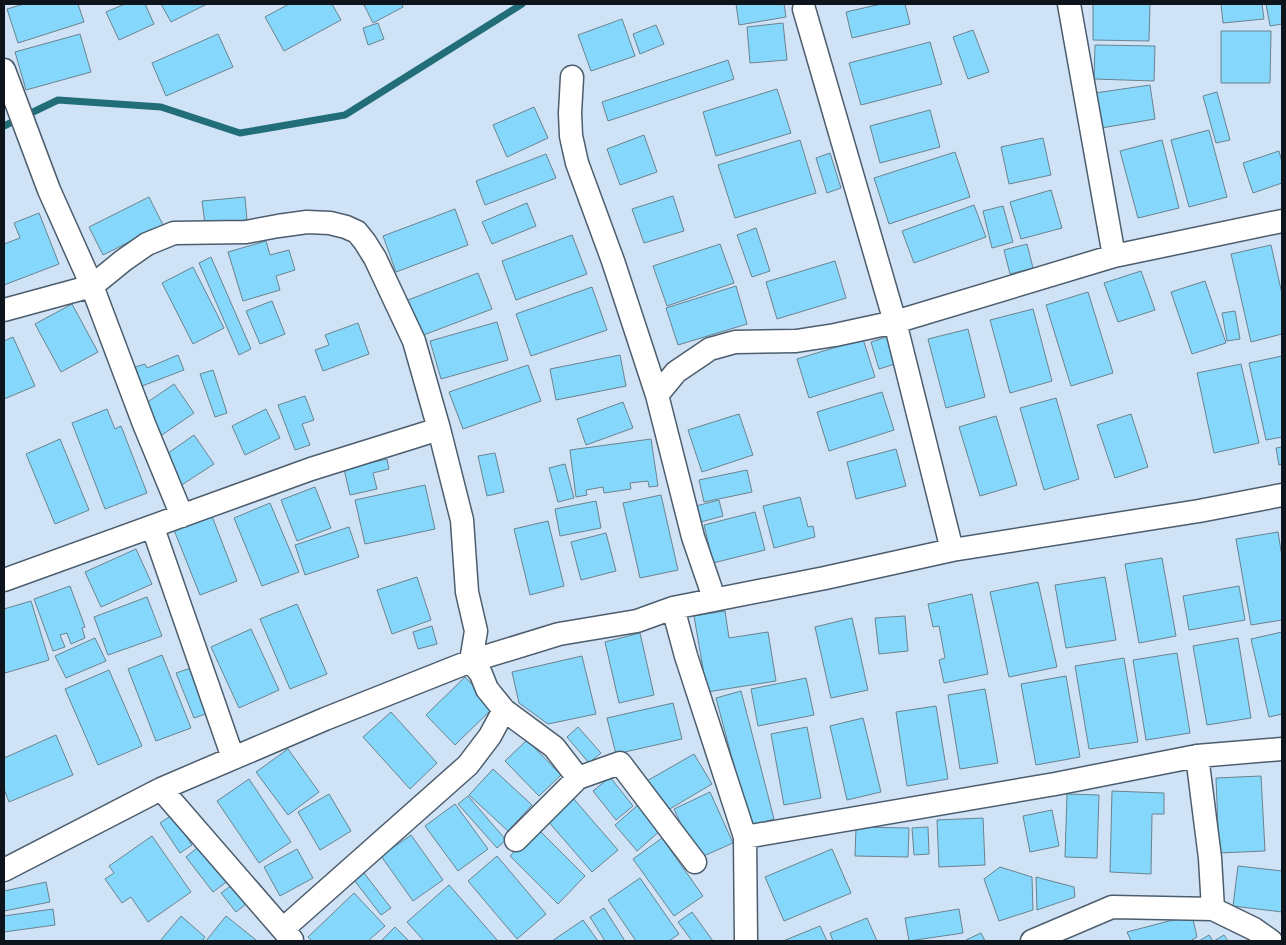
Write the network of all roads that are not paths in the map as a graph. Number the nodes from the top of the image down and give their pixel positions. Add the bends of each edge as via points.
1 (1069, 4) edge
2 (804, 9) dead end
3 (6, 73) edge
4 (572, 77) dead end
5 (1282, 221) edge
6 (1114, 256) junction
7 (92, 286) junction
8 (4, 310) edge
9 (895, 322) junction
10 (657, 395) junction
11 (439, 429) junction
12 (1282, 495) edge
13 (182, 516) junction
14 (153, 528) junction
15 (952, 550) junction
16 (4, 580) edge
17 (714, 598) junction
18 (673, 608) junction
19 (471, 661) junction
20 (504, 710) junction
21 (1282, 749) edge
22 (1197, 756) junction
23 (233, 758) junction
24 (578, 778) junction
25 (161, 789) junction
26 (745, 837) junction
27 (516, 840) dead end
28 (695, 862) dead end
29 (4, 870) edge
30 (1213, 909) junction
31 (288, 935) edge
32 (746, 941) edge
33 (1032, 941) edge
34 (1271, 941) edge

1 - 6 street
2 - 9 street
3 - 7 street via 49,190
4 - 10 street via 571,136 576,163
5 - 6 street
6 - 9 street
7 - 8 street
7 - 11 street via 147,244 174,233 246,232 307,222 330,222 346,227 357,232 365,242 402,315 414,342
7 - 13 street
9 - 10 street via 806,339 735,342 710,349 676,372
9 - 15 street
10 - 17 street via 694,537
11 - 13 street via 311,469
11 - 19 street via 462,520 467,592 476,631
12 - 15 street
13 - 14 street
14 - 16 street
14 - 23 street
15 - 17 street
17 - 18 street
18 - 19 street via 637,621 559,634
18 - 26 street
19 - 20 street
19 - 23 street
20 - 24 street via 554,747
20 - 31 street via 490,736 468,765
21 - 22 street
22 - 26 street via 1055,784
22 - 30 street
23 - 25 street
24 - 27 street
24 - 28 street via 620,763
25 - 29 street
25 - 31 street
26 - 32 street
30 - 33 street via 1112,907
30 - 34 street via 1254,928

